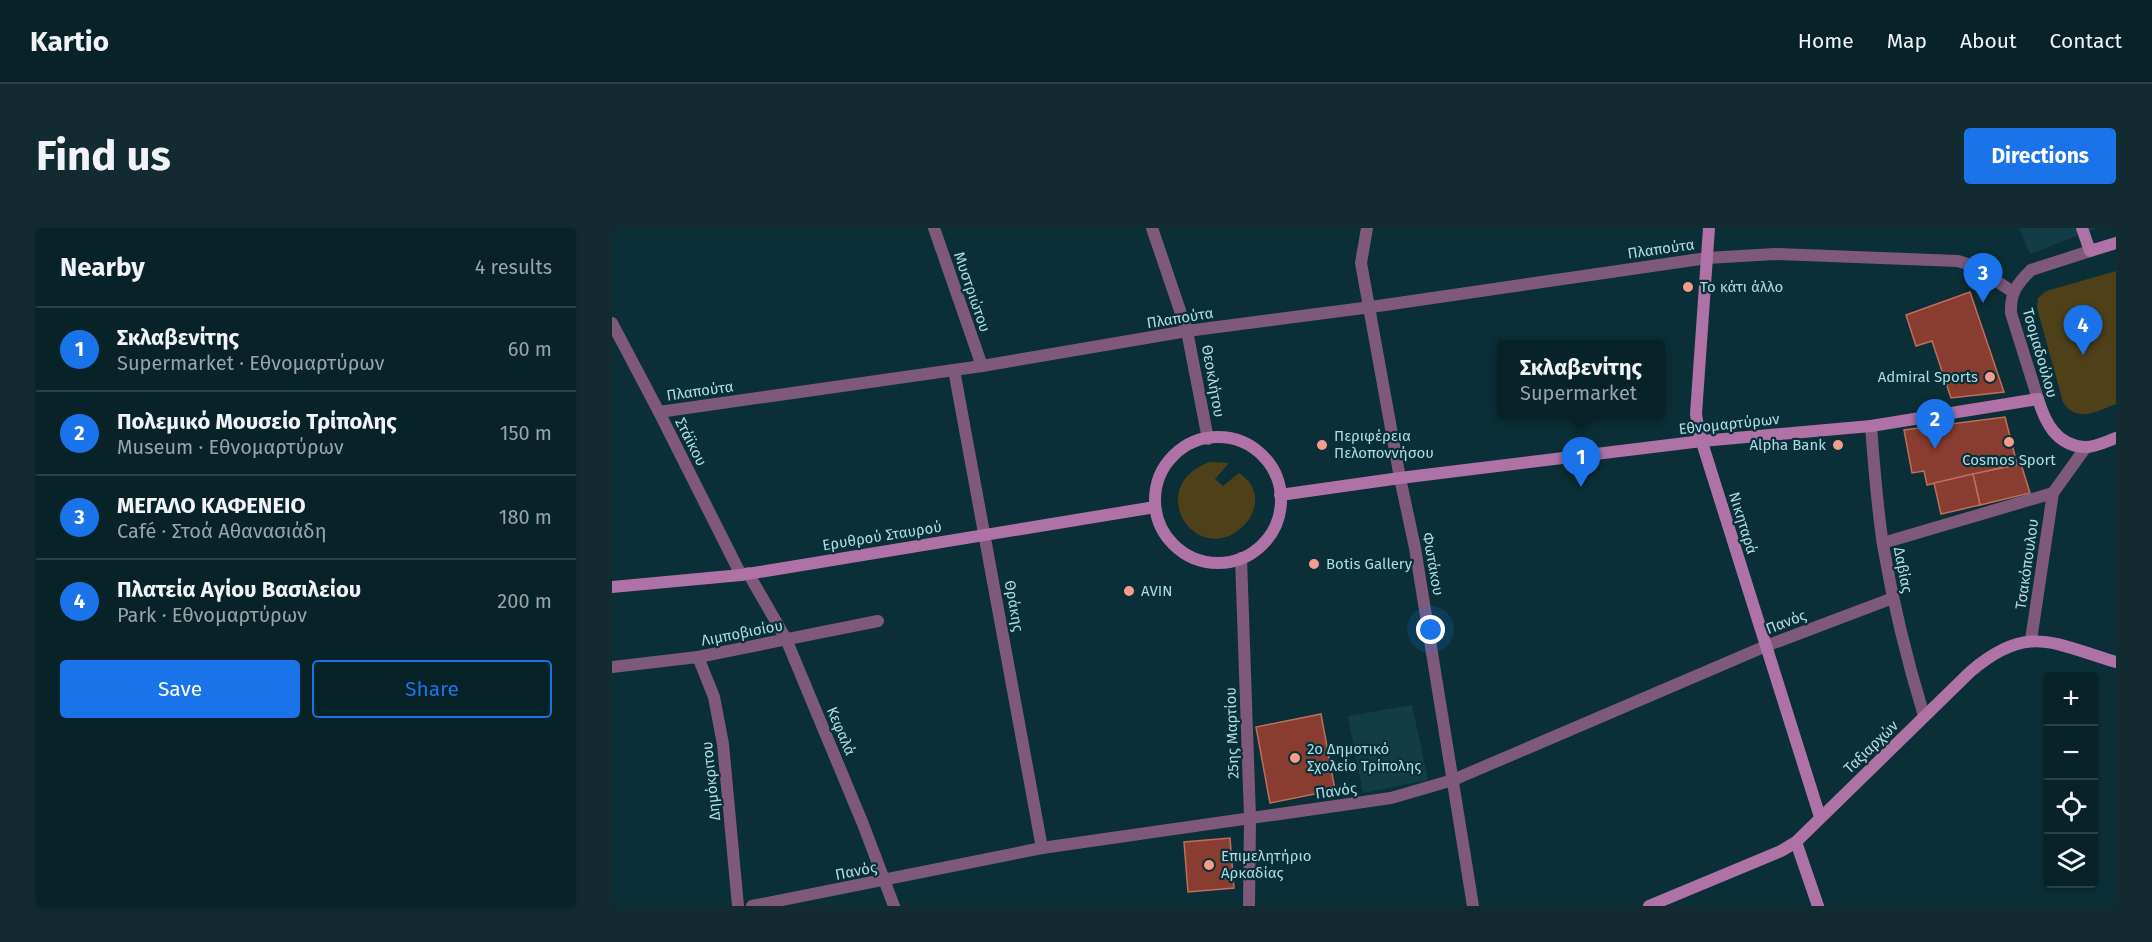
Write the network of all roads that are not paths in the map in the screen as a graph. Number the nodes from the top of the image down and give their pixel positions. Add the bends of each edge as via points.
1 (934, 228) edge
2 (1152, 228) edge
3 (1367, 228) edge
4 (1709, 228) edge
5 (2082, 228) edge
6 (2116, 243) edge
7 (2090, 251) junction
8 (1707, 258) junction
9 (2013, 291) junction
10 (1371, 307) junction
11 (612, 323) edge
12 (1187, 331) junction
13 (981, 366) junction
14 (954, 370) junction
15 (2038, 399) junction
16 (659, 412) junction
17 (1870, 426) junction
18 (2116, 438) edge
19 (1208, 439) junction
20 (1702, 441) junction
21 (2086, 447) junction
22 (1400, 478) junction
23 (2053, 493) junction
24 (1280, 495) junction
25 (1155, 507) junction
26 (986, 534) junction
27 (1883, 543) junction
28 (1241, 558) junction
29 (744, 574) junction
30 (612, 587) edge
31 (1893, 598) junction
32 (878, 621) dead end
33 (786, 639) junction
34 (2031, 640) junction
35 (1766, 646) junction
36 (698, 657) junction
37 (2116, 662) edge
38 (612, 667) edge
39 (1924, 716) junction
40 (1454, 780) junction
41 (1250, 817) junction
42 (1820, 817) junction
43 (1796, 842) junction
44 (1042, 848) junction
45 (885, 880) junction
46 (738, 906) edge
47 (752, 906) edge
48 (894, 906) edge
49 (1249, 906) edge
50 (1473, 906) edge
51 (1649, 906) edge
52 (1818, 906) edge

1 - 13 street, Μυστριώτου
2 - 12 street, Θεοκλήτου
3 - 10 street, Φωτάκου via 1361,262
4 - 8 main road, Νικηταρά
5 - 7 main road
6 - 7 main road, Τσομαδούλου
7 - 9 street, Τσομαδούλου via 2031,270
8 - 9 street, Πλαπούτα via 1775,254 1958,261 1974,266
8 - 10 street, Πλαπούτα
8 - 20 main road, Νικηταρά via 1696,414
9 - 15 street, Τσομαδούλου via 2010,313
10 - 12 street, Πλαπούτα
10 - 22 street, Φωτάκου
11 - 16 street, Στάϊκου
12 - 13 street, Πλαπούτα
12 - 19 street, Θεοκλήτου
13 - 14 street, Πλαπούτα
14 - 16 street, Πλαπούτα
14 - 26 street, Θράκης
15 - 17 main road, Εθνομαρτύρων
15 - 21 main road, Τσομαδούλου via 2044,419 2060,439
16 - 29 street, Στάϊκου
17 - 20 main road, Εθνομαρτύρων
17 - 27 street, Δαβίας
18 - 21 main road
19 - 24 main road via 1238,441 1260,454 1275,476
19 - 25 main road via 1188,445 1169,460 1158,483
20 - 22 main road, Εθνομαρτύρων
20 - 35 main road, Νικηταρά
21 - 23 street
22 - 24 main road, Εθνομαρτύρων
22 - 40 street, Φωτάκου
23 - 27 street
23 - 34 street, Τσακόπουλου
24 - 28 main road via 1278,515 1268,537
25 - 26 main road, Ερυθρού Σταυρού
25 - 28 main road via 1163,531 1187,555 1211,562
26 - 29 main road, Ερυθρού Σταυρού
26 - 44 street, Θράκης
27 - 31 street, Δαβίας
28 - 41 street, 25ης Μαρτίου
29 - 30 main road, Ερυθρού Σταυρού
29 - 33 street, Κεφαλά
31 - 35 street, Πανός
31 - 39 street, Δαβίας
32 - 33 street, Λιμποβισίου
33 - 36 street, Λιμποβισίου
33 - 45 street, Κεφαλά
34 - 37 main road, Ταξιαρχών via 2055,643
34 - 39 main road, Ταξιαρχών via 2004,648 1986,659
35 - 40 street, Πανός
35 - 42 main road, Νικηταρά
36 - 38 street, Λιμποβισίου
36 - 46 street, Δημόκριτου via 714,697 723,744
39 - 42 main road, Ταξιαρχών
40 - 41 street, Πανός via 1391,798
40 - 50 street, Φωτάκου
41 - 44 street, Πανός
41 - 49 street, 25ης Μαρτίου
42 - 43 main road, Ταξιαρχών
43 - 51 main road, Ταξιαρχών
43 - 52 main road
44 - 45 street, Πανός
45 - 47 street, Πανός
45 - 48 street, Κεφαλά

